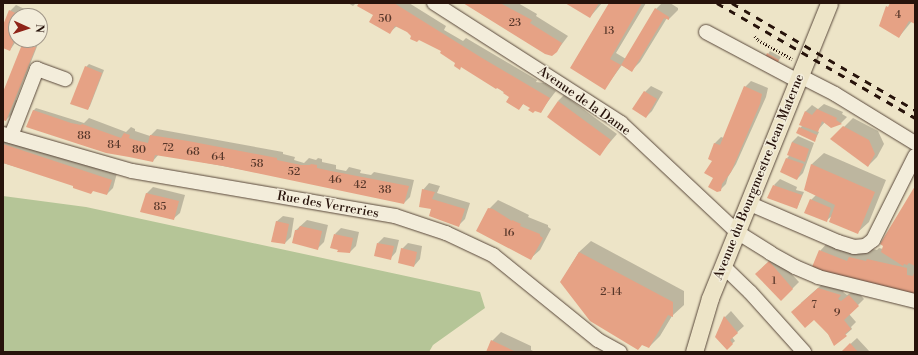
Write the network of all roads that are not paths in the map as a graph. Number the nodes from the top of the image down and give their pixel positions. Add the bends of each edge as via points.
1 (434, 3) edge
2 (829, 3) edge
3 (706, 32) dead end
4 (801, 75) junction
5 (65, 79) dead end
6 (7, 135) edge
7 (915, 143) edge
8 (915, 156) edge
9 (748, 203) junction
10 (737, 232) junction
11 (723, 266) junction
12 (915, 301) edge
13 (620, 352) edge
14 (694, 352) edge
15 (804, 352) edge

1 - 10 street, Avenue de la Dame via 621,123
2 - 4 main road, Avenue du Bourgmestre Jean Materne
3 - 4 street
4 - 7 street
4 - 9 main road, Avenue du Bourgmestre Jean Materne
5 - 6 street via 37,69
6 - 13 street, Rue des Verreries via 132,172 395,216 446,233 492,255 598,340
8 - 9 street via 873,240 865,246 854,247 838,242
9 - 10 main road, Avenue du Bourgmestre Jean Materne
10 - 11 main road, Avenue du Bourgmestre Jean Materne
10 - 12 street, Avenue de la Dame via 795,267 818,277
11 - 14 main road, Avenue du Bourgmestre Jean Materne via 710,298
11 - 15 street

